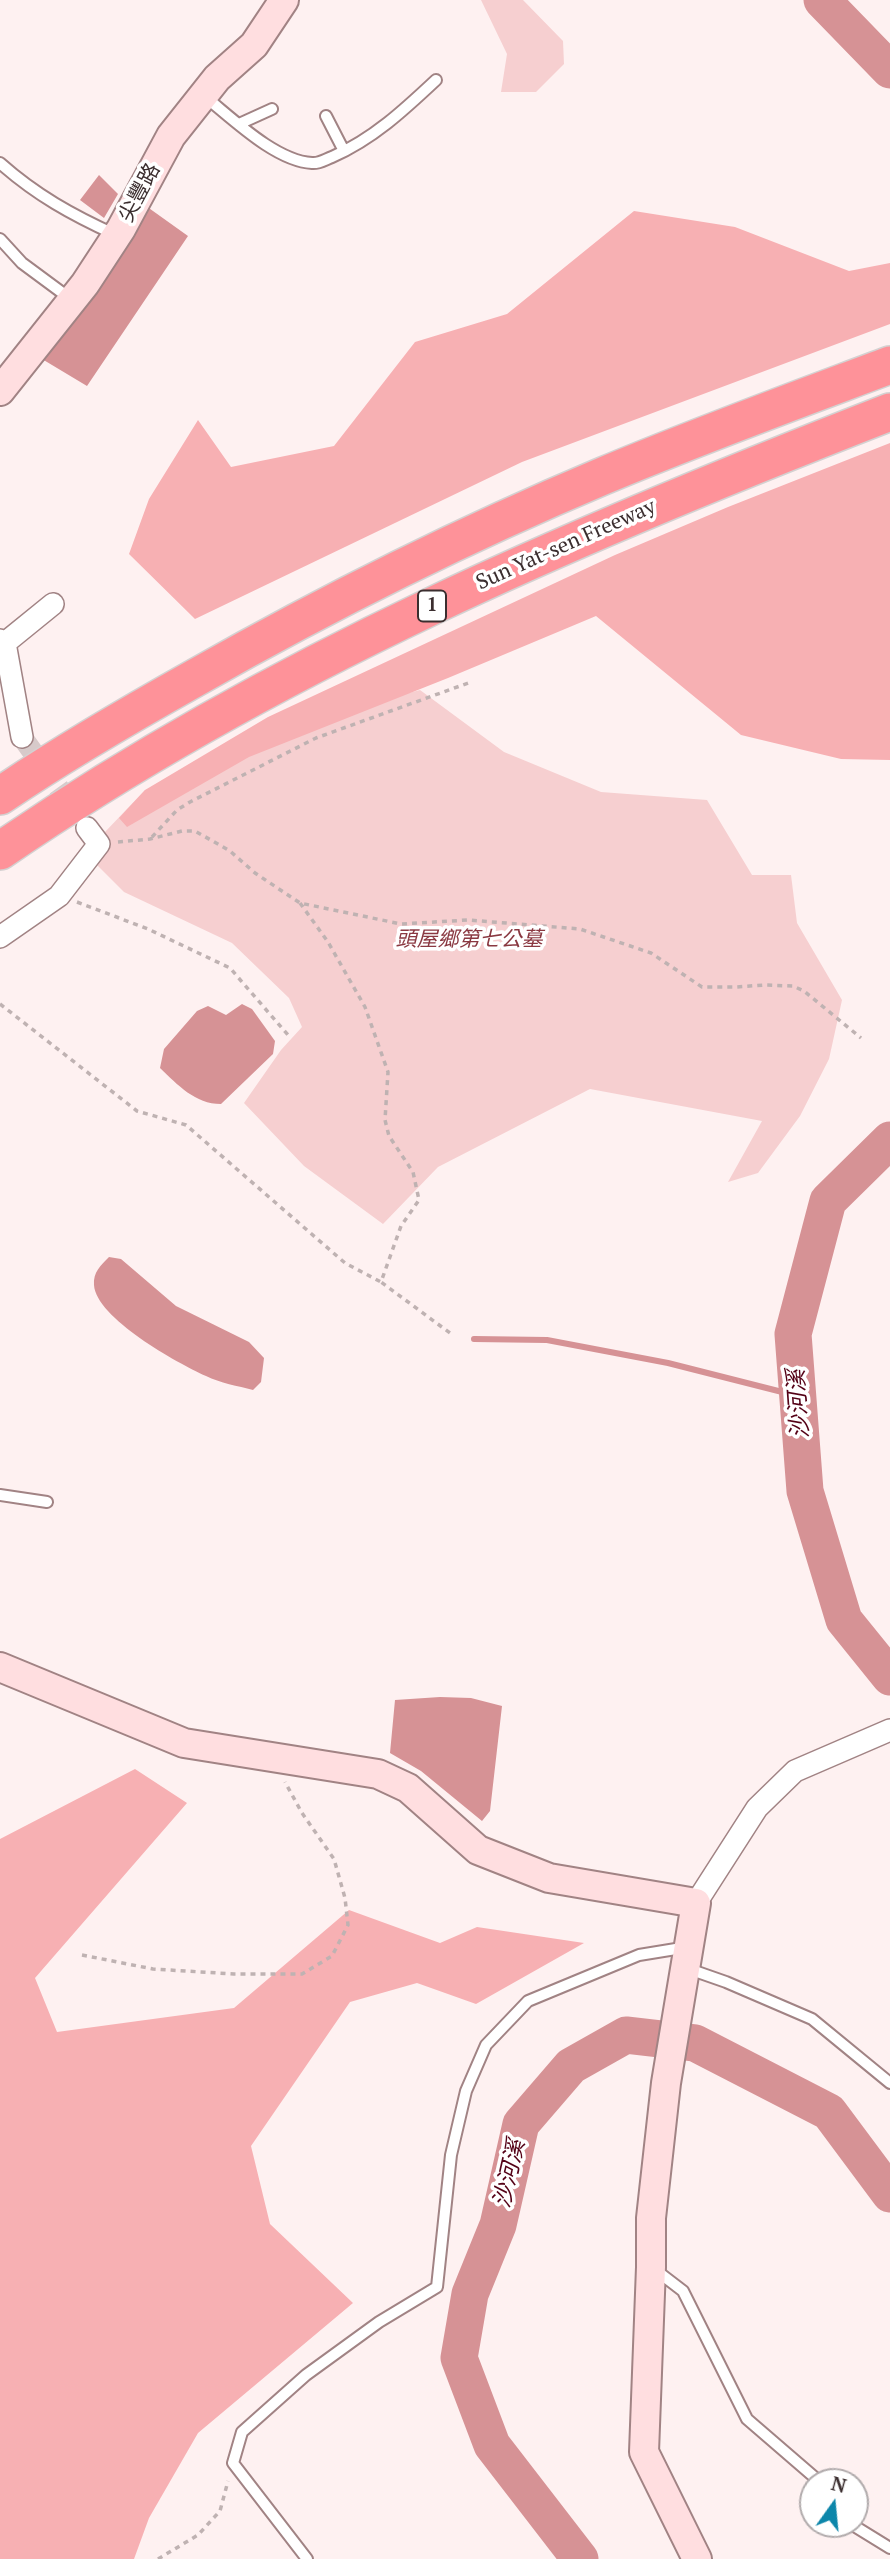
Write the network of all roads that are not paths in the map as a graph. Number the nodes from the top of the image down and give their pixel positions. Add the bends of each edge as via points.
1 (284, 0) edge
2 (436, 79) dead end
3 (203, 96) junction
4 (272, 109) dead end
5 (326, 116) dead end
6 (239, 124) junction
7 (344, 151) junction
8 (0, 163) edge
9 (117, 235) junction
10 (0, 239) edge
11 (72, 300) junction
12 (890, 365) edge
13 (0, 391) edge
14 (890, 412) edge
15 (53, 604) dead end
16 (2, 642) edge
17 (22, 737) tunnel mouth
18 (0, 796) edge
19 (93, 836) road end
20 (0, 851) edge
21 (0, 937) edge
22 (0, 1495) edge
23 (47, 1503) dead end
24 (0, 1667) edge
25 (890, 1730) edge
26 (696, 1903) junction
27 (686, 1965) junction
28 (890, 2083) edge
29 (651, 2267) junction
30 (804, 2468) edge
31 (869, 2535) edge
32 (890, 2548) edge
33 (307, 2559) edge
34 (697, 2559) edge

1 - 3 street, 尖豐路 via 254,45 216,78
2 - 7 lane via 398,115
3 - 6 lane
3 - 9 street, 尖豐路 via 171,136
4 - 6 lane
5 - 7 lane
6 - 7 lane via 290,158 315,164
8 - 9 lane via 67,213
9 - 11 street, 尖豐路
10 - 11 lane via 22,263
11 - 13 street, 尖豐路
12 - 18 highway, 1 via 602,477 437,551 244,650
14 - 20 highway, Sun Yat-sen Freeway / 1 via 625,518 446,599 145,757
15 - 16 street
16 - 17 street
19 - 21 street via 59,896
22 - 23 lane
24 - 26 street via 184,1743 378,1774 408,1788 478,1850 549,1878
25 - 26 street via 795,1771 757,1808
26 - 27 street
27 - 28 lane via 812,2019
27 - 29 street via 666,2084 651,2218
27 - 33 lane via 639,1955 528,2001 486,2045 466,2091 451,2155 437,2287 306,2375 242,2432 233,2463
29 - 30 lane via 683,2291 747,2419
29 - 34 street via 643,2452
31 - 32 lane

